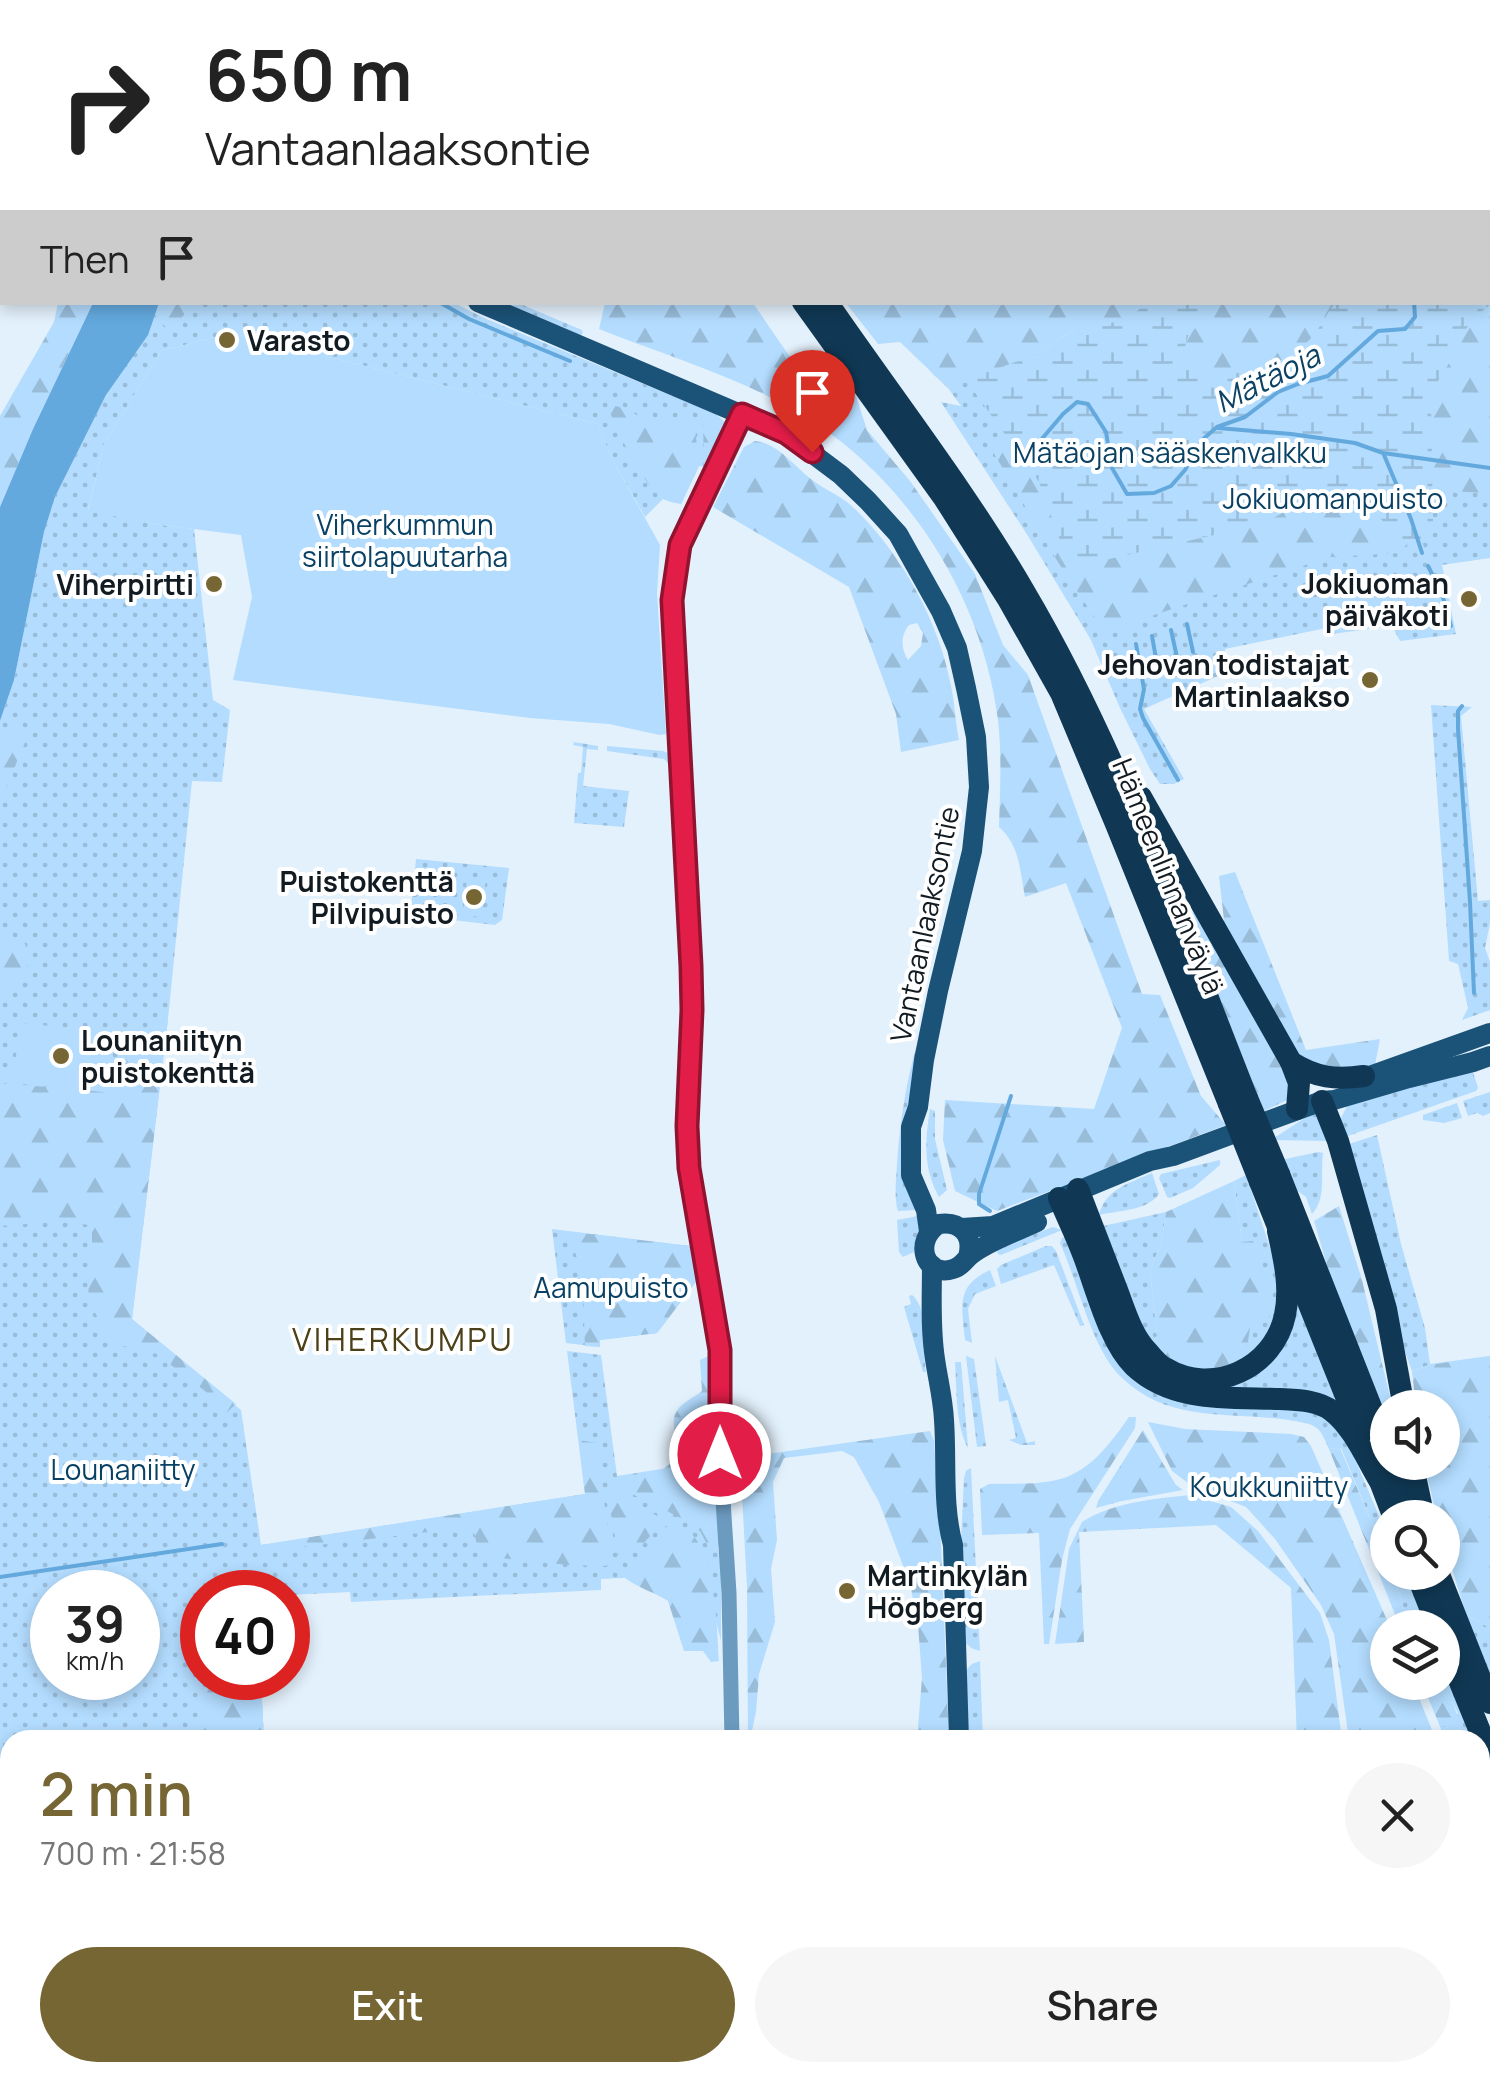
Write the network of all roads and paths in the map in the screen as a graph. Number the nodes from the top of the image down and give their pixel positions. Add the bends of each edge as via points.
1 (485, 305) edge
2 (805, 305) edge
3 (829, 305) edge
4 (742, 414) junction
5 (1074, 682) junction
6 (1490, 1033) edge
7 (1490, 1056) edge
8 (1292, 1062) junction
9 (1364, 1076) junction
10 (1238, 1101) junction
11 (1322, 1101) junction
12 (918, 1106) junction
13 (1298, 1109) junction
14 (1269, 1178) junction
15 (1071, 1200) junction
16 (957, 1226) junction
17 (1278, 1230) junction
18 (929, 1231) junction
19 (951, 1264) junction
20 (1401, 1390) edge
21 (1370, 1409) edge
22 (1370, 1435) edge
23 (1370, 1454) edge
24 (1445, 1590) edge
25 (1460, 1682) edge
26 (1490, 1703) edge
27 (732, 1730) edge
28 (959, 1730) edge
29 (1479, 1730) edge

1 - 4 main road, Vantaanlaaksontie
2 - 10 highway, Hämeenlinnanväylä via 944,498 1061,693
3 - 5 highway, Hämeenlinnanväylä via 960,489
4 - 12 main road, Vantaanlaaksontie via 786,433 868,501 898,534 957,648 976,738 978,787 972,851
4 - 27 street via 680,545 672,600 692,1010 688,1154 720,1350
5 - 8 highway
5 - 10 highway, Hämeenlinnanväylä via 1135,815
6 - 9 main road
7 - 11 main road
8 - 9 highway via 1324,1078
8 - 13 highway
9 - 11 main road
10 - 14 highway, Hämeenlinnanväylä, bridge
11 - 13 main road
11 - 20 highway via 1386,1310
12 - 16 main road, Vantaanlaaksontie via 923,1172
12 - 18 main road, Vantaanlaaksontie via 910,1127 911,1175
13 - 15 main road
14 - 17 highway, Hämeenlinnanväylä
14 - 21 highway, Hämeenlinnanväylä
15 - 16 main road via 992,1226
15 - 17 highway via 1143,1348 1186,1377 1230,1376 1265,1356 1278,1339 1288,1295
15 - 19 main road
15 - 23 highway via 1110,1324 1131,1363 1177,1391 1328,1408
16 - 18 main road via 939,1224
16 - 19 main road via 970,1242
17 - 22 highway, Hämeenlinnanväylä
18 - 19 main road via 923,1249
19 - 28 main road via 930,1310 943,1396
24 - 26 highway
25 - 29 highway

